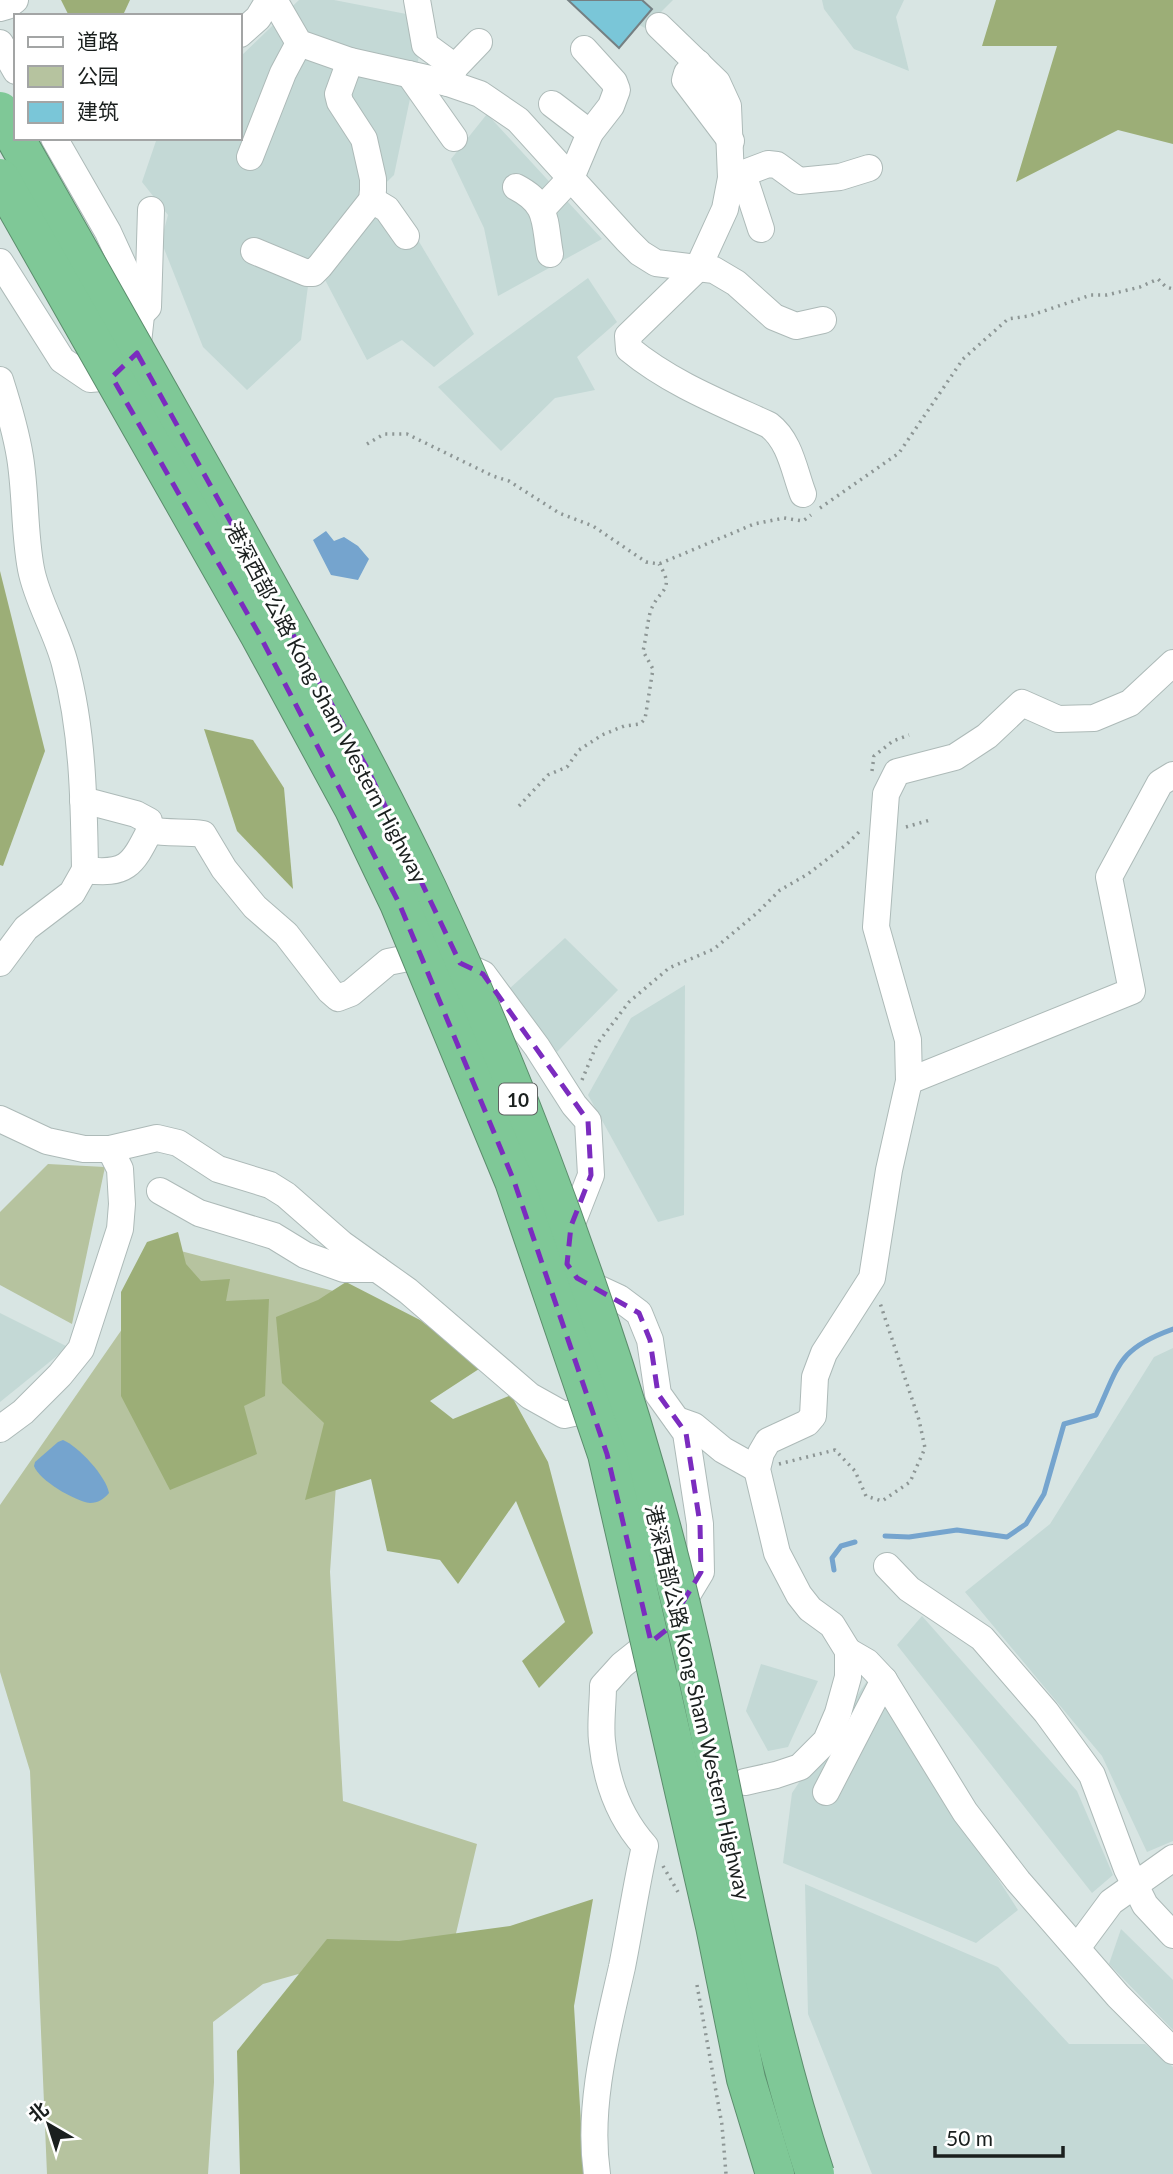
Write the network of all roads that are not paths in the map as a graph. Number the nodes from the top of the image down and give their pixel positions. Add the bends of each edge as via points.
1 (15, 0) edge
2 (271, 0) edge
3 (417, 0) edge
4 (0, 8) edge
5 (660, 26) dead end
6 (242, 32) edge
7 (479, 42) dead end
8 (0, 43) edge
9 (299, 43) junction
10 (584, 49) dead end
11 (350, 61) junction
12 (14, 68) edge
13 (409, 74) junction
14 (451, 75) junction
15 (552, 104) dead end
16 (0, 111) edge
17 (590, 133) junction
18 (14, 136) edge
19 (454, 138) dead end
20 (16, 140) edge
21 (55, 140) edge
22 (250, 157) dead end
23 (869, 168) dead end
24 (737, 176) junction
25 (0, 178) edge
26 (570, 178) junction
27 (516, 187) dead end
28 (372, 200) junction
29 (542, 209) junction
30 (152, 210) dead end
31 (761, 229) dead end
32 (406, 236) dead end
33 (254, 251) dead end
34 (550, 254) dead end
35 (0, 262) edge
36 (698, 268) junction
37 (141, 313) junction
38 (823, 320) dead end
39 (0, 380) edge
40 (803, 494) dead end
41 (1173, 663) edge
42 (1173, 775) edge
43 (83, 800) junction
44 (150, 830) junction
45 (85, 870) junction
46 (0, 963) edge
47 (909, 1082) junction
48 (0, 1119) edge
49 (110, 1149) junction
50 (160, 1191) dead end
51 (377, 1269) junction
52 (658, 1394) junction
53 (677, 1420) junction
54 (0, 1429) edge
55 (757, 1469) junction
56 (887, 1566) dead end
57 (848, 1651) junction
58 (884, 1680) junction
59 (745, 1782) dead end
60 (826, 1792) dead end
61 (1173, 1858) edge
62 (1136, 1886) junction
63 (1173, 1935) edge
64 (1077, 1948) junction
65 (1173, 2051) edge
66 (803, 2138) junction
67 (773, 2171) edge
68 (597, 2174) edge
69 (815, 2174) edge
70 (824, 2174) edge

1 - 4 street
2 - 6 street
2 - 9 street
3 - 14 street via 425,45
5 - 24 street via 698,63 685,80 731,141
7 - 14 street
8 - 12 street
9 - 11 street
9 - 22 street
10 - 17 street via 617,90
11 - 13 street
11 - 28 street via 338,94 364,139 373,179
13 - 14 street
13 - 19 street
14 - 26 street via 518,120
15 - 17 street
16 - 18 highway, 港深西部公路 Kong Sham Western Highway / 10, bridge
17 - 26 street
20 - 66 highway, 港深西部公路 Kong Sham Western Highway / 10, bridge via 367,768 427,888 547,1174 599,1321 670,1561 765,1997
21 - 37 street via 124,262
23 - 24 street via 841,177 799,181 768,163
24 - 31 street
24 - 36 street
25 - 67 highway, 港深西部公路 Kong Sham Western Highway / 10, bridge via 354,809 399,903 514,1181 607,1454 746,2079
26 - 29 street
26 - 36 street via 640,253 656,263
27 - 29 street via 533,196
28 - 32 street via 383,205
28 - 33 street via 313,273
29 - 34 street
30 - 37 street via 148,307
35 - 37 street via 62,360 90,379 113,376 137,352
36 - 38 street via 714,270 736,283 774,317 796,326
36 - 40 street via 628,336 629,349 690,388 778,432
39 - 43 street via 20,456 32,573 65,662 77,716
41 - 47 street via 1130,703 1094,718 1058,719 1022,703 987,736 955,757 897,772 886,794 876,927 908,1040
42 - 47 street via 1160,783 1109,877 1132,991
43 - 44 street via 136,814 149,821
43 - 45 street
44 - 45 street via 125,867 110,873
44 - 52 street via 203,834 255,907 286,934 338,998 351,993 388,962 413,957 448,958 484,974 587,1121 591,1175 571,1226 568,1264 577,1278 639,1313 650,1340
45 - 46 street via 72,893 26,928
47 - 55 street via 872,1278 824,1353 815,1377 813,1416 768,1441
48 - 49 street via 47,1141
49 - 51 street via 158,1138 178,1143 218,1169 270,1185 286,1195
49 - 54 street via 120,1169 120,1229 81,1349 23,1412
50 - 51 street via 199,1213 274,1236 305,1255 344,1269
51 - 52 street via 530,1396 564,1415
52 - 53 street
53 - 55 street via 694,1426
53 - 68 street via 686,1433 700,1524 701,1572 666,1630 603,1686 602,1741 616,1802 645,1846 608,2024 596,2125
55 - 57 street via 777,1553 799,1595 832,1625
56 - 62 street via 909,1588 982,1638 1046,1713 1092,1775
57 - 58 street
57 - 59 street via 848,1677 826,1741 800,1767
58 - 60 street
58 - 64 street via 965,1812
61 - 62 street
62 - 63 street via 1145,1905
62 - 64 street via 1111,1902
64 - 65 street
66 - 69 highway, 港深西部公路 Kong Sham Western Highway / 10, bridge
66 - 70 street, bridge

